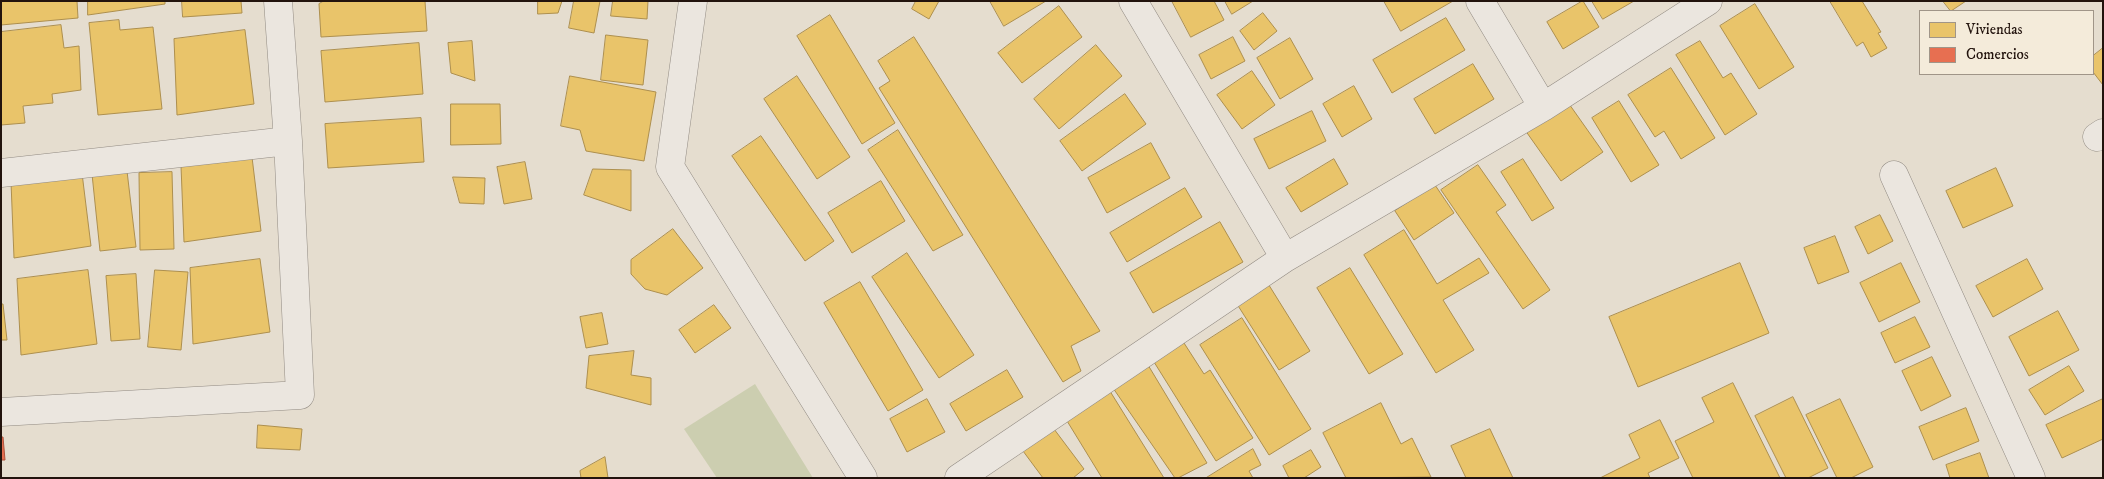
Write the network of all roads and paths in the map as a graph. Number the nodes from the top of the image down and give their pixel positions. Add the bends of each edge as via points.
1 (278, 1) edge
2 (693, 1) edge
3 (1133, 1) edge
4 (1480, 1) edge
5 (1708, 1) edge
6 (1544, 108) junction
7 (288, 141) junction
8 (1, 173) edge
9 (1894, 175) dead end
10 (1285, 258) junction
11 (1, 412) edge
12 (863, 478) edge
13 (959, 478) edge
14 (2031, 478) edge

1 - 7 street
2 - 12 street via 670,167
3 - 10 street
4 - 6 street
5 - 6 street
6 - 10 street
7 - 8 street
7 - 11 street via 300,395
9 - 14 street
10 - 13 street

